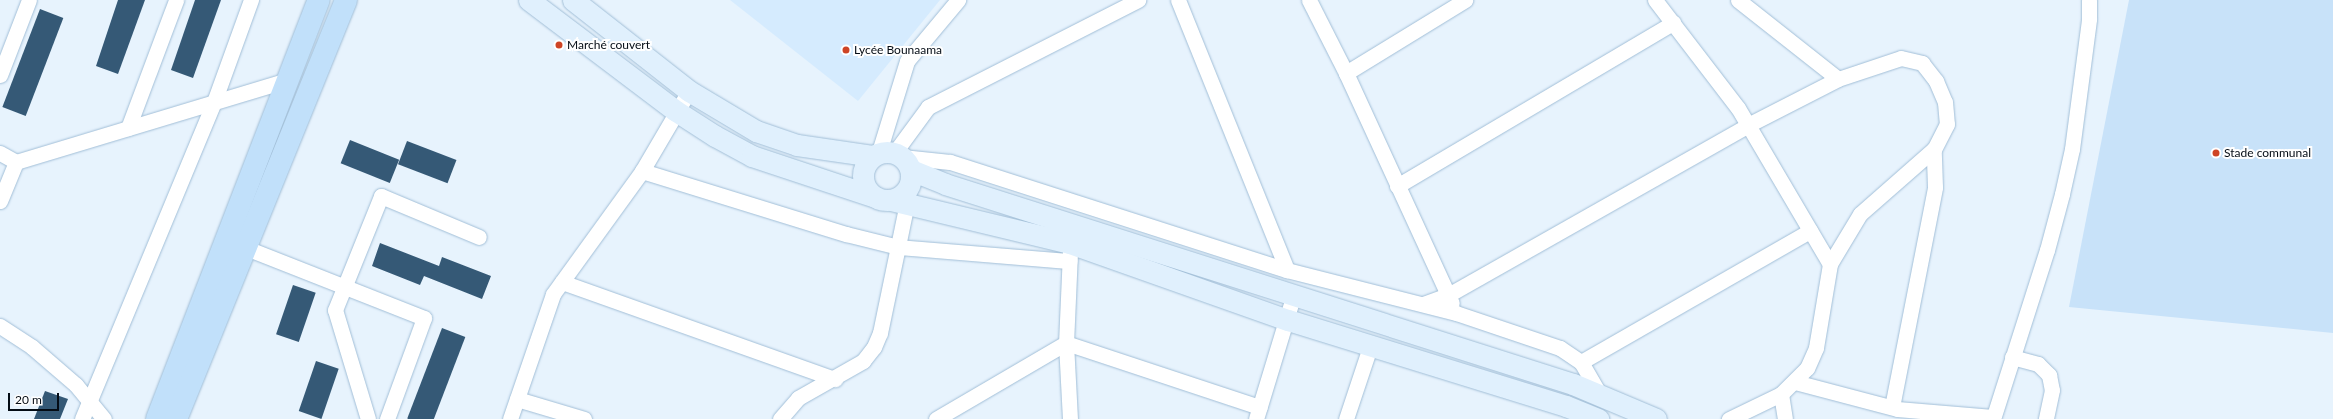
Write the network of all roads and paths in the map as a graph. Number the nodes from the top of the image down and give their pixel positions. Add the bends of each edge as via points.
1 (29, 0) edge
2 (176, 0) edge
3 (251, 0) edge
4 (319, 0) edge
5 (346, 0) edge
6 (530, 0) edge
7 (573, 0) edge
8 (958, 0) edge
9 (1138, 0) edge
10 (1178, 0) edge
11 (1309, 0) edge
12 (1465, 0) edge
13 (1655, 0) edge
14 (1738, 0) edge
15 (2089, 0) edge
16 (1673, 24) junction
17 (1346, 73) junction
18 (0, 75) edge
19 (1838, 79) junction
20 (288, 80) junction
21 (689, 91) junction
22 (214, 102) junction
23 (676, 111) junction
24 (1748, 125) junction
25 (128, 128) junction
26 (1934, 149) junction
27 (0, 154) edge
28 (892, 157) junction
29 (16, 162) junction
30 (642, 171) junction
31 (1397, 186) junction
32 (0, 200) edge
33 (891, 200) junction
34 (1810, 231) junction
35 (479, 237) dead end
36 (1073, 243) junction
37 (236, 244) junction
38 (898, 247) junction
39 (1830, 264) junction
40 (1287, 270) junction
41 (562, 282) junction
42 (344, 286) junction
43 (1294, 294) junction
44 (1448, 295) junction
45 (1423, 304) junction
46 (1456, 313) junction
47 (1288, 320) junction
48 (0, 326) edge
49 (1066, 343) junction
50 (1370, 347) junction
51 (2012, 357) junction
52 (1581, 362) junction
53 (835, 379) junction
54 (1796, 382) junction
55 (1781, 394) junction
56 (1601, 396) junction
57 (517, 398) junction
58 (89, 401) junction
59 (1892, 408) junction
60 (1258, 413) edge
61 (1993, 418) edge
62 (82, 419) edge
63 (104, 419) edge
64 (157, 419) edge
65 (176, 419) edge
66 (368, 419) edge
67 (388, 419) edge
68 (510, 419) edge
69 (584, 419) edge
70 (780, 419) edge
71 (936, 419) edge
72 (1070, 419) edge
73 (1346, 419) edge
74 (1599, 419) edge
75 (1656, 419) edge
76 (1729, 419) edge
77 (1786, 419) edge
78 (2046, 419) edge

1 - 18 street
2 - 25 street
3 - 22 street
4 - 20 main road
5 - 37 main road
6 - 23 street
7 - 21 street
8 - 28 street via 907,61
9 - 28 street via 928,107
10 - 40 street
11 - 17 street
12 - 17 street
13 - 16 street
14 - 19 street
15 - 51 street via 2089,19 2072,149 2047,250
16 - 24 street via 1738,108
16 - 31 street
17 - 31 street
19 - 24 street
19 - 26 street via 1901,58 1922,63 1936,81 1945,102 1947,124
20 - 22 street
20 - 37 main road
21 - 23 street
21 - 28 street via 756,131 797,145
22 - 25 street
22 - 58 street
23 - 30 street
23 - 33 street via 752,156
24 - 34 street
24 - 44 street
25 - 29 street
26 - 39 street via 1860,214
26 - 59 street via 1935,187
27 - 29 street
28 - 33 street via 912,178 905,193
28 - 33 street via 866,162 862,177 864,185
28 - 36 street
28 - 40 street via 950,162
29 - 32 street
30 - 38 street via 846,234
30 - 41 street
31 - 44 street
33 - 36 street
33 - 38 street
34 - 39 street
34 - 52 street
35 - 42 street via 381,196
36 - 38 street
36 - 43 street
36 - 47 street
36 - 49 street
37 - 42 street
37 - 64 main road
37 - 65 main road
38 - 53 street via 880,333 863,361
39 - 54 street via 1816,348 1807,368
40 - 45 street
41 - 53 street
41 - 57 street via 553,294
42 - 66 street via 335,310
42 - 67 street via 424,318
43 - 47 street
43 - 56 street
44 - 45 street
44 - 46 street
45 - 46 street
46 - 52 street via 1560,348
47 - 50 street
47 - 60 street
48 - 58 street via 32,347 76,385
49 - 60 street
49 - 71 street
49 - 72 street
50 - 73 street
50 - 74 street via 1566,406
51 - 61 street
51 - 78 street via 2038,364 2049,375 2052,390
52 - 56 street
53 - 70 street via 798,398
54 - 55 street
54 - 59 street
55 - 76 street
55 - 77 street
56 - 75 street
57 - 68 street
57 - 69 street
58 - 62 street
58 - 63 street
59 - 61 street

